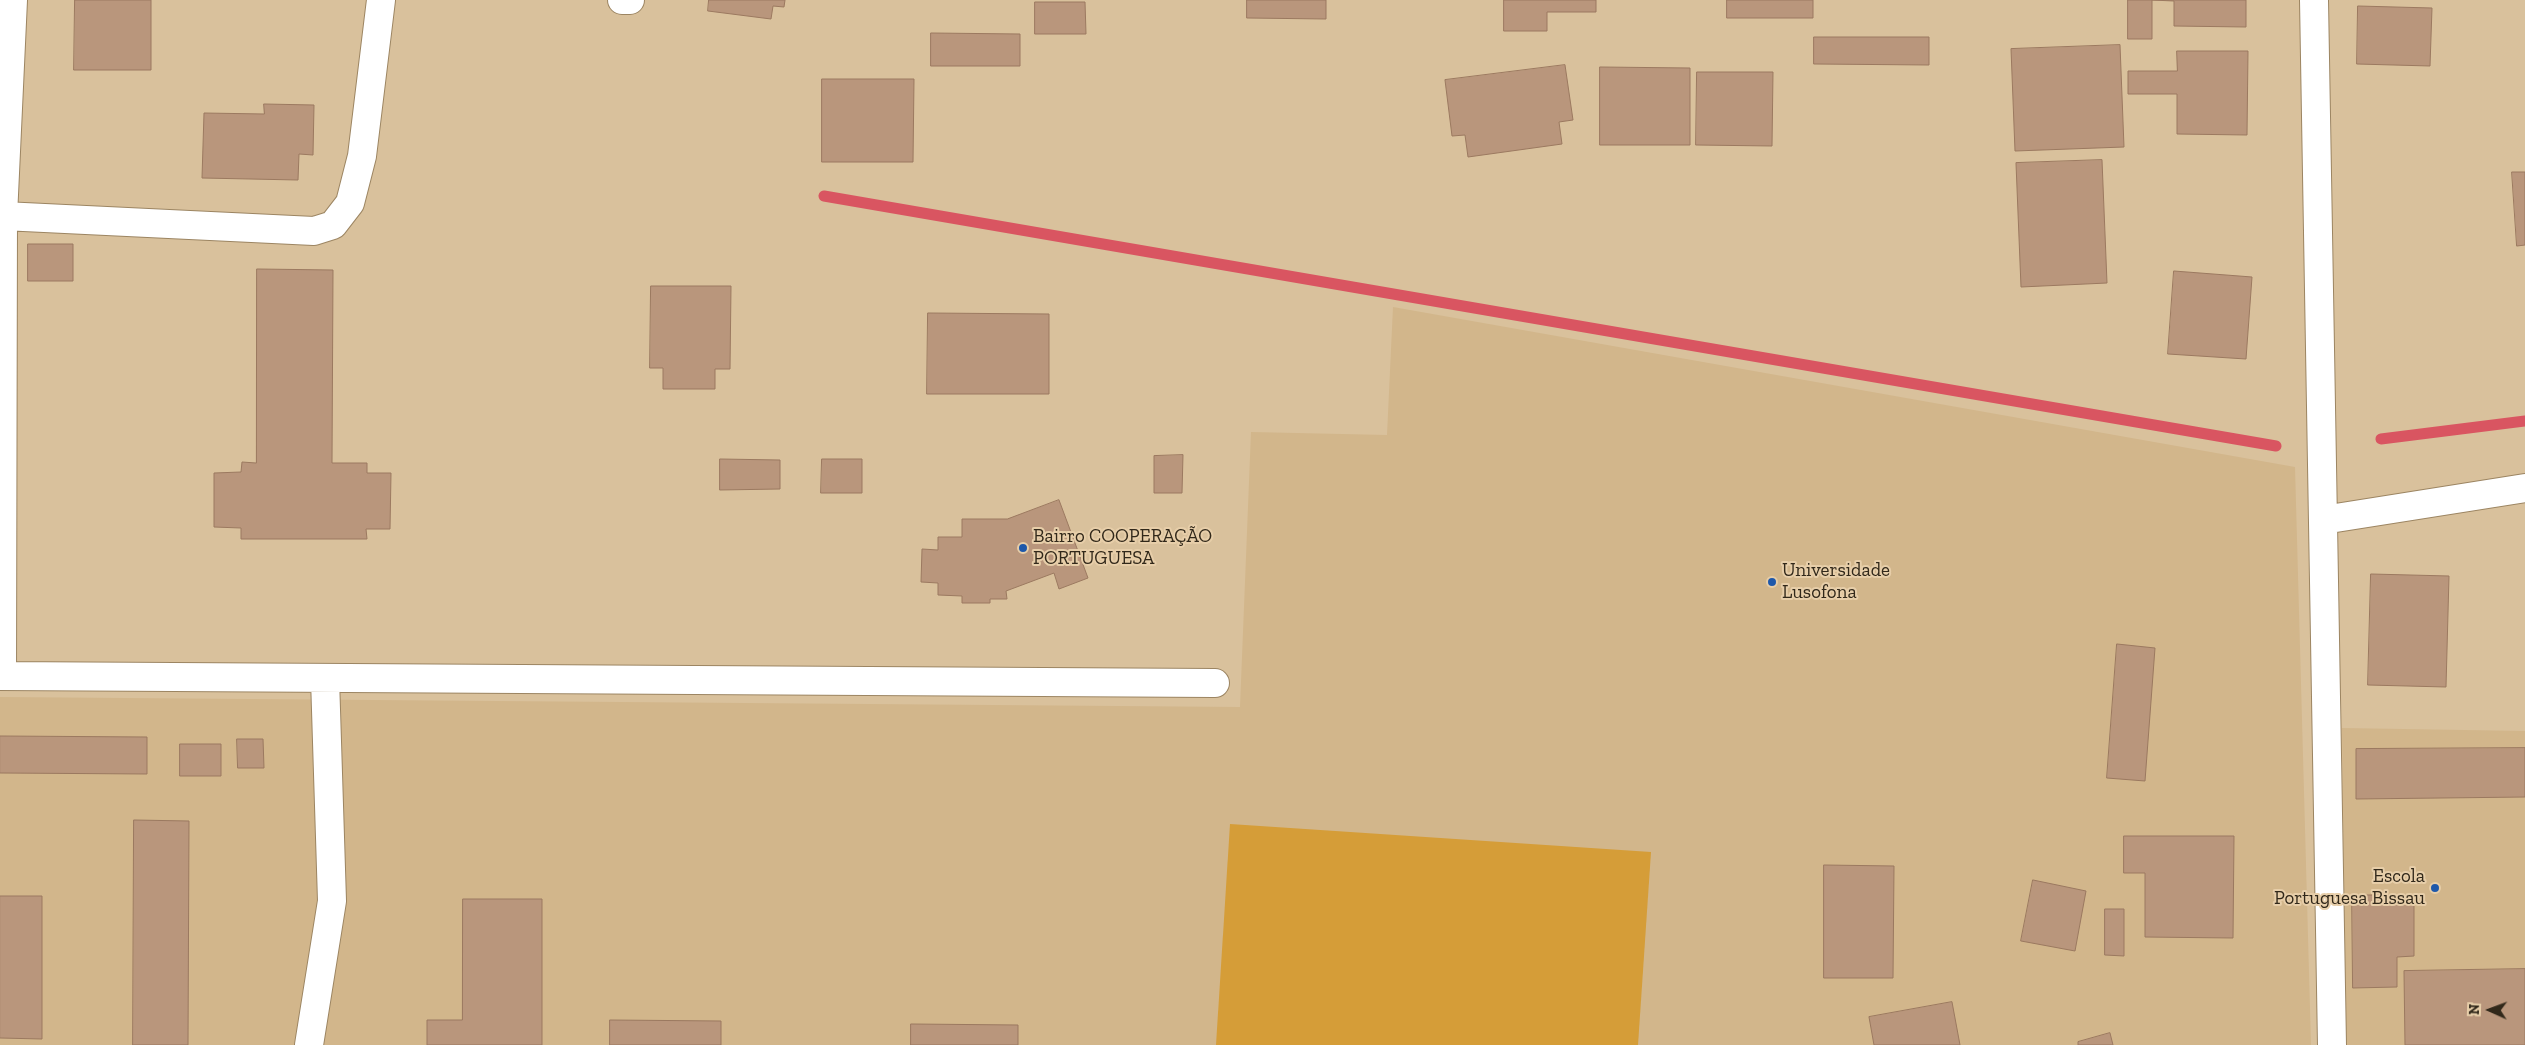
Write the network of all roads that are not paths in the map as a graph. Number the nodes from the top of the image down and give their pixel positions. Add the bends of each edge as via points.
1 (13, 0) edge
2 (381, 0) edge
3 (622, 0) edge
4 (630, 0) edge
5 (2314, 0) edge
6 (3, 216) junction
7 (2525, 488) edge
8 (2323, 520) junction
9 (1, 676) edge
10 (325, 678) junction
11 (1215, 683) dead end
12 (308, 1045) edge
13 (2332, 1045) edge

1 - 6 street
2 - 6 street via 362,156 350,203 333,224 314,231
3 - 4 street
5 - 8 street
6 - 9 street
7 - 8 street
8 - 13 street
9 - 10 street
10 - 11 street
10 - 12 street via 332,901

